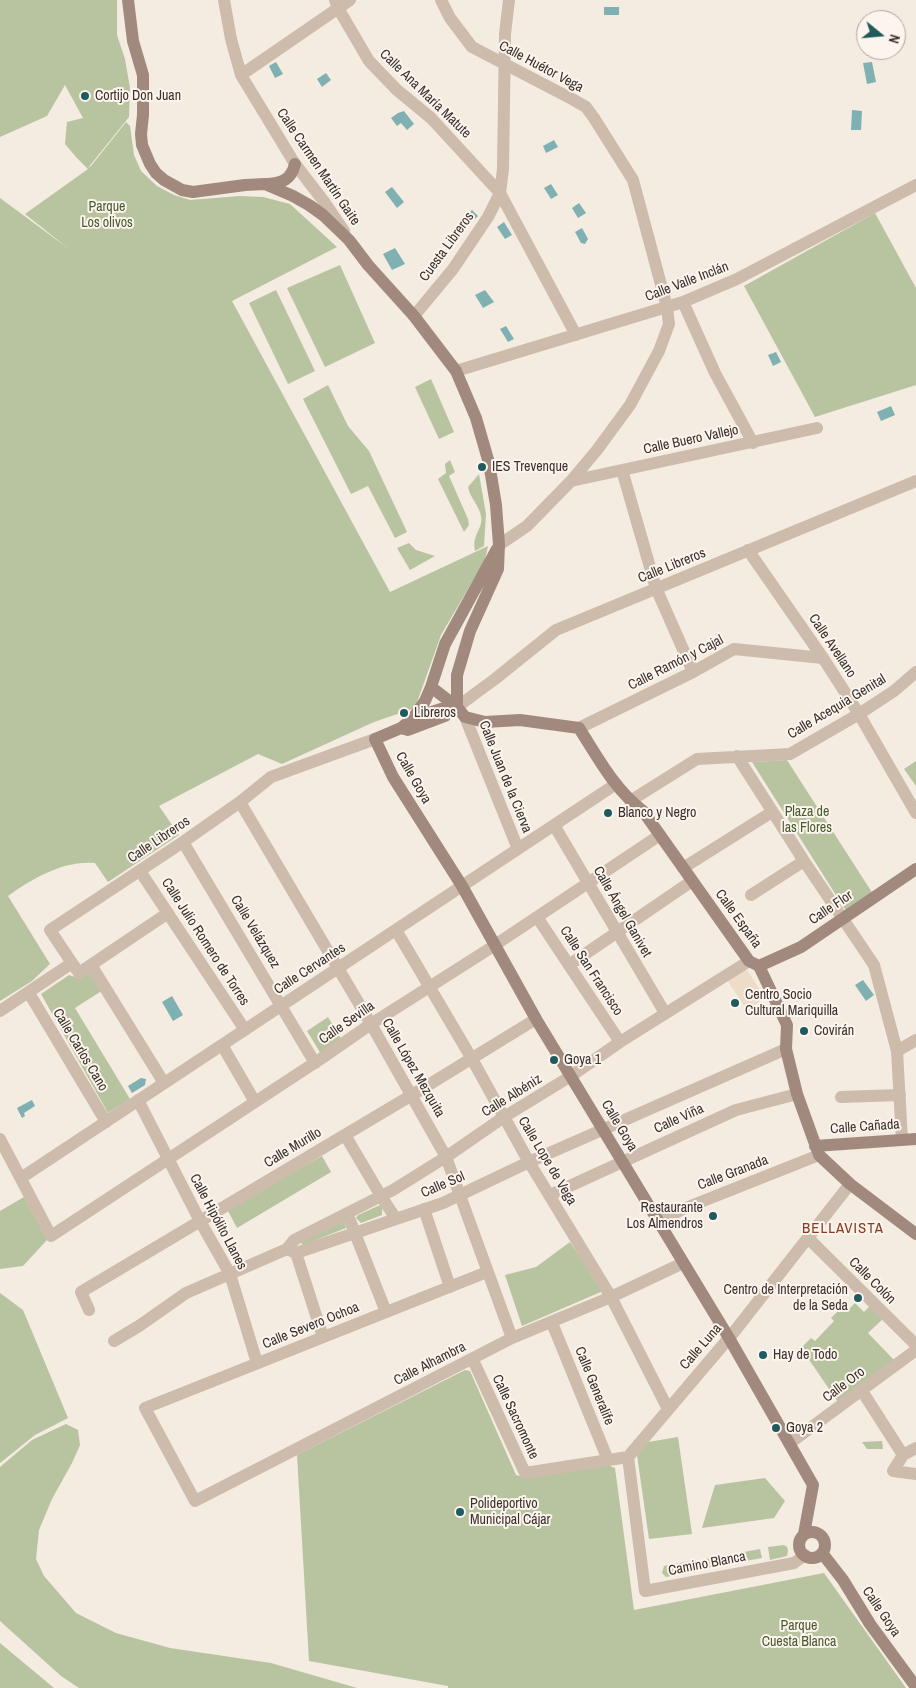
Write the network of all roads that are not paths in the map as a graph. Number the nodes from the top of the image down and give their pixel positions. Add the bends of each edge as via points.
1 (128, 0) edge
2 (224, 0) edge
3 (350, 0) edge
4 (441, 0) edge
5 (509, 0) edge
6 (337, 4) edge
7 (504, 63) junction
8 (241, 75) junction
9 (295, 164) junction
10 (265, 184) junction
11 (916, 185) edge
12 (500, 193) junction
13 (349, 240) junction
14 (683, 302) junction
15 (667, 307) junction
16 (414, 316) junction
17 (576, 335) junction
18 (456, 371) junction
19 (817, 428) dead end
20 (753, 442) junction
21 (622, 470) junction
22 (571, 481) junction
23 (916, 481) edge
24 (499, 545) junction
25 (748, 550) junction
26 (656, 588) junction
27 (823, 658) junction
28 (693, 672) junction
29 (916, 672) edge
30 (431, 687) junction
31 (456, 707) junction
32 (859, 714) junction
33 (465, 717) junction
34 (413, 718) junction
35 (401, 728) junction
36 (579, 728) junction
37 (375, 739) junction
38 (737, 756) junction
39 (616, 784) junction
40 (630, 801) junction
41 (240, 802) junction
42 (772, 812) junction
43 (916, 813) edge
44 (554, 825) junction
45 (660, 836) junction
46 (183, 842) junction
47 (518, 849) junction
48 (804, 861) junction
49 (683, 868) junction
50 (916, 869) edge
51 (140, 871) junction
52 (692, 880) junction
53 (588, 883) junction
54 (462, 886) junction
55 (751, 895) dead end
56 (168, 913) junction
57 (537, 917) junction
58 (842, 919) junction
59 (396, 930) junction
60 (617, 933) junction
61 (494, 945) junction
62 (72, 963) junction
63 (754, 964) junction
64 (91, 965) junction
65 (569, 965) junction
66 (337, 969) junction
67 (430, 986) junction
68 (29, 993) junction
69 (281, 1006) junction
70 (0, 1011) edge
71 (665, 1013) junction
72 (536, 1019) junction
73 (370, 1024) junction
74 (244, 1030) junction
75 (916, 1040) edge
76 (620, 1042) junction
77 (222, 1045) junction
78 (786, 1050) junction
79 (897, 1051) junction
80 (472, 1058) junction
81 (315, 1063) junction
82 (571, 1076) junction
83 (164, 1083) junction
84 (797, 1094) junction
85 (412, 1095) junction
86 (900, 1095) junction
87 (841, 1097) dead end
88 (138, 1100) junction
89 (255, 1102) junction
90 (504, 1117) junction
91 (106, 1122) junction
92 (604, 1129) junction
93 (345, 1135) junction
94 (0, 1139) edge
95 (916, 1139) edge
96 (902, 1140) junction
97 (817, 1151) junction
98 (446, 1157) junction
99 (168, 1159) junction
100 (622, 1160) junction
101 (529, 1162) junction
102 (21, 1178) junction
103 (850, 1184) junction
104 (460, 1195) junction
105 (550, 1195) junction
106 (381, 1196) junction
107 (424, 1209) junction
108 (347, 1213) junction
109 (396, 1219) junction
110 (200, 1221) junction
111 (658, 1222) junction
112 (356, 1234) junction
113 (916, 1234) edge
114 (808, 1238) junction
115 (292, 1251) junction
116 (683, 1263) junction
117 (487, 1272) junction
118 (230, 1274) junction
119 (450, 1287) junction
120 (611, 1296) junction
121 (89, 1310) dead end
122 (386, 1312) junction
123 (552, 1323) junction
124 (324, 1338) junction
125 (512, 1338) junction
126 (729, 1338) junction
127 (114, 1340) dead end
128 (916, 1345) edge
129 (916, 1350) edge
130 (473, 1360) junction
131 (257, 1363) junction
132 (862, 1391) junction
133 (145, 1408) joint
134 (668, 1410) junction
135 (790, 1444) junction
136 (916, 1448) edge
137 (903, 1456) junction
138 (628, 1457) junction
139 (608, 1460) junction
140 (916, 1474) edge
141 (804, 1534) junction
142 (822, 1553) junction
143 (805, 1555) junction
144 (916, 1687) edge

1 - 10 street via 133,41 143,75 140,134 150,164 164,180 182,190 194,192
2 - 8 street, Calle Carmen Martín Gaite
3 - 6 street
4 - 7 street, Calle Huétor Vega via 472,47
5 - 7 street, Cuesta Libreros
6 - 8 street
6 - 12 street, Calle Ana María Matute via 369,61 431,118
7 - 12 street, Cuesta Libreros
7 - 15 street, Calle Huétor Vega via 586,108 594,118 633,180
8 - 9 street, Calle Carmen Martín Gaite
9 - 10 street via 287,179
9 - 13 street, Calle Carmen Martín Gaite
10 - 13 street via 308,205
11 - 14 street, Calle Valle Inclán via 737,279
12 - 16 street, Cuesta Libreros via 453,269
12 - 17 street, Calle Ana María Matute
13 - 16 street
14 - 15 street, Calle Valle Inclán
14 - 20 street via 715,373
15 - 17 street, Calle Valle Inclán
15 - 22 street, Calle Huétor Vega via 669,324 659,351 630,405
16 - 18 street
17 - 18 street, Calle Valle Inclán
18 - 24 street via 476,418 489,463
19 - 20 street, Calle Buero Vallejo
20 - 21 street, Calle Buero Vallejo
21 - 22 street, Calle Buero Vallejo
21 - 26 street
22 - 24 street, Calle Huétor Vega via 527,526
23 - 25 street, Calle Libreros
24 - 30 street via 445,644
24 - 31 street via 498,569 470,631 457,675
25 - 26 street, Calle Libreros
25 - 27 street, Calle Avellano
26 - 28 street
26 - 31 street, Calle Libreros via 556,630
27 - 28 street, Calle Ramón y Cajal via 734,649
27 - 32 street, Calle Avellano
28 - 36 street, Calle Ramón y Cajal
29 - 32 street, Calle Acequia Genital
30 - 31 street
30 - 34 street
31 - 33 street
31 - 34 street, Calle Libreros
31 - 35 street, Calle Libreros via 447,715 408,730
32 - 38 street, Calle Acequia Genital via 790,754
32 - 43 street, Calle Avellano
33 - 36 street via 485,722 520,720
33 - 47 street, Calle Juan de la Cierva
34 - 35 street, Calle Libreros
35 - 37 street, Calle Libreros
36 - 39 street, Calle España
37 - 41 street, Calle Libreros via 271,777
37 - 54 street, Calle Goya via 393,776
38 - 40 street, Calle Acequia Genital via 697,759
38 - 42 street
39 - 40 street, Calle España
39 - 44 street, Calle Cervantes
40 - 45 street, Calle España via 643,811
41 - 46 street, Calle Libreros
41 - 66 street, Calle López Mezquita
42 - 48 street
42 - 49 street
44 - 47 street, Calle Cervantes
44 - 53 street, Calle Ángel Ganivet
45 - 49 street, Calle España
45 - 53 street, Calle Sevilla
46 - 51 street, Calle Libreros
46 - 69 street, Calle Velázquez
47 - 54 street, Calle Cervantes
48 - 55 street
48 - 58 street
49 - 52 street, Calle España
50 - 58 street, Calle Flor
51 - 56 street, Calle Julio Romero de Torres
51 - 62 street, Calle Libreros via 50,930
52 - 60 street
52 - 63 street, Calle España
53 - 57 street, Calle Sevilla
53 - 60 street, Calle Ángel Ganivet
54 - 59 street, Calle Cervantes
54 - 61 street, Calle Goya
56 - 64 street
56 - 74 street, Calle Julio Romero de Torres
57 - 61 street, Calle Sevilla
57 - 65 street, Calle San Francisco
58 - 63 street, Calle Flor via 801,947
58 - 79 street via 874,965
59 - 66 street, Calle Cervantes
59 - 67 street, Calle Lope de Vega
60 - 65 street
60 - 71 street, Calle Ángel Ganivet
61 - 67 street, Calle Sevilla
61 - 72 street, Calle Goya
62 - 64 street via 79,973
62 - 68 street
63 - 71 street, Calle Albéniz
63 - 78 street, Calle España via 787,1025
64 - 83 street
65 - 76 street, Calle San Francisco
66 - 69 street, Calle Cervantes
66 - 73 street, Calle López Mezquita
67 - 73 street, Calle Sevilla
67 - 80 street, Calle Lope de Vega
68 - 70 street
68 - 91 street, Calle Carlos Cano
69 - 74 street, Calle Cervantes
69 - 81 street, Calle Velázquez
71 - 76 street, Calle Albéniz
72 - 80 street, Calle Murillo
72 - 82 street, Calle Goya
73 - 81 street, Calle Sevilla
73 - 85 street, Calle López Mezquita
74 - 77 street, Calle Cervantes
75 - 79 street
76 - 82 street, Calle Albéniz
77 - 83 street, Calle Cervantes
77 - 89 street
78 - 84 street, Calle España
78 - 92 street, Calle Sol
79 - 86 street
80 - 85 street, Calle Murillo
80 - 90 street, Calle Lope de Vega
81 - 89 street, Calle Sevilla
82 - 90 street, Calle Albéniz
82 - 92 street, Calle Goya
83 - 88 street, Calle Cervantes
84 - 97 street, Calle España
84 - 100 street, Calle Viña via 736,1110
85 - 93 street, Calle Murillo
85 - 98 street, Calle López Mezquita
86 - 87 street
86 - 96 street
88 - 91 street, Calle Cervantes
88 - 99 street, Calle Hipólito Llanes
89 - 99 street, Calle Sevilla
90 - 98 street, Calle Albéniz
90 - 101 street, Calle Lope de Vega
91 - 102 street, Calle Cervantes
92 - 100 street, Calle Goya
92 - 101 street, Calle Sol
93 - 106 street
93 - 110 street, Calle Murillo
94 - 102 street
95 - 96 street, Calle Cañada
96 - 97 street, Calle Cañada
97 - 103 street, Calle España
97 - 111 street, Calle Granada
98 - 104 street, Calle López Mezquita
98 - 106 street, Calle Albéniz
99 - 102 street, Calle Sevilla via 51,1236
99 - 110 street, Calle Hipólito Llanes
100 - 105 street, Calle Viña
100 - 111 street, Calle Goya
101 - 104 street, Calle Sol
101 - 105 street, Calle Lope de Vega
103 - 113 street, Calle España
103 - 114 street, Calle Luna
104 - 107 street, Calle Sol
104 - 117 street, Calle López Mezquita
105 - 120 street, Calle Lope de Vega
106 - 108 street, Calle Albéniz
106 - 109 street
107 - 109 street, Calle Sol
107 - 119 street
108 - 112 street
108 - 115 street, Calle Albéniz via 294,1240
109 - 112 street, Calle Sol
110 - 118 street, Calle Hipólito Llanes
110 - 121 street, Calle Murillo via 80,1292
111 - 116 street, Calle Goya
112 - 115 street, Calle Sol
112 - 122 street
114 - 126 street, Calle Luna
114 - 128 street, Calle Colón
115 - 118 street, Calle Sol
115 - 124 street
116 - 120 street, Calle Alhambra
116 - 126 street, Calle Goya
117 - 119 street, Calle Severo Ochoa
117 - 125 street, Calle López Mezquita
118 - 127 street, Calle Sol via 186,1293
118 - 131 street, Calle Hipólito Llanes
119 - 122 street, Calle Severo Ochoa
120 - 123 street, Calle Alhambra
120 - 134 street, Calle Lope de Vega
122 - 124 street, Calle Severo Ochoa
123 - 125 street, Calle Alhambra
123 - 139 street, Calle Generalife
124 - 131 street, Calle Severo Ochoa
125 - 130 street, Calle Alhambra
126 - 134 street, Calle Luna
126 - 135 street, Calle Goya
129 - 132 street, Calle Oro
130 - 133 street, Calle Alhambra via 195,1502
130 - 139 street, Calle Sacromonte via 525,1473
131 - 133 street, Calle Severo Ochoa
132 - 135 street, Calle Oro
132 - 137 street
134 - 138 street, Calle Luna
135 - 141 street, Calle Goya via 813,1485
136 - 137 street
137 - 140 street via 893,1471
138 - 139 street, Calle Sacromonte
138 - 143 street, Camino Blanca via 645,1591 794,1563
141 - 142 street via 812,1531 820,1534 826,1545
141 - 143 street via 799,1546
142 - 143 street via 815,1558
142 - 144 street, Calle Goya

